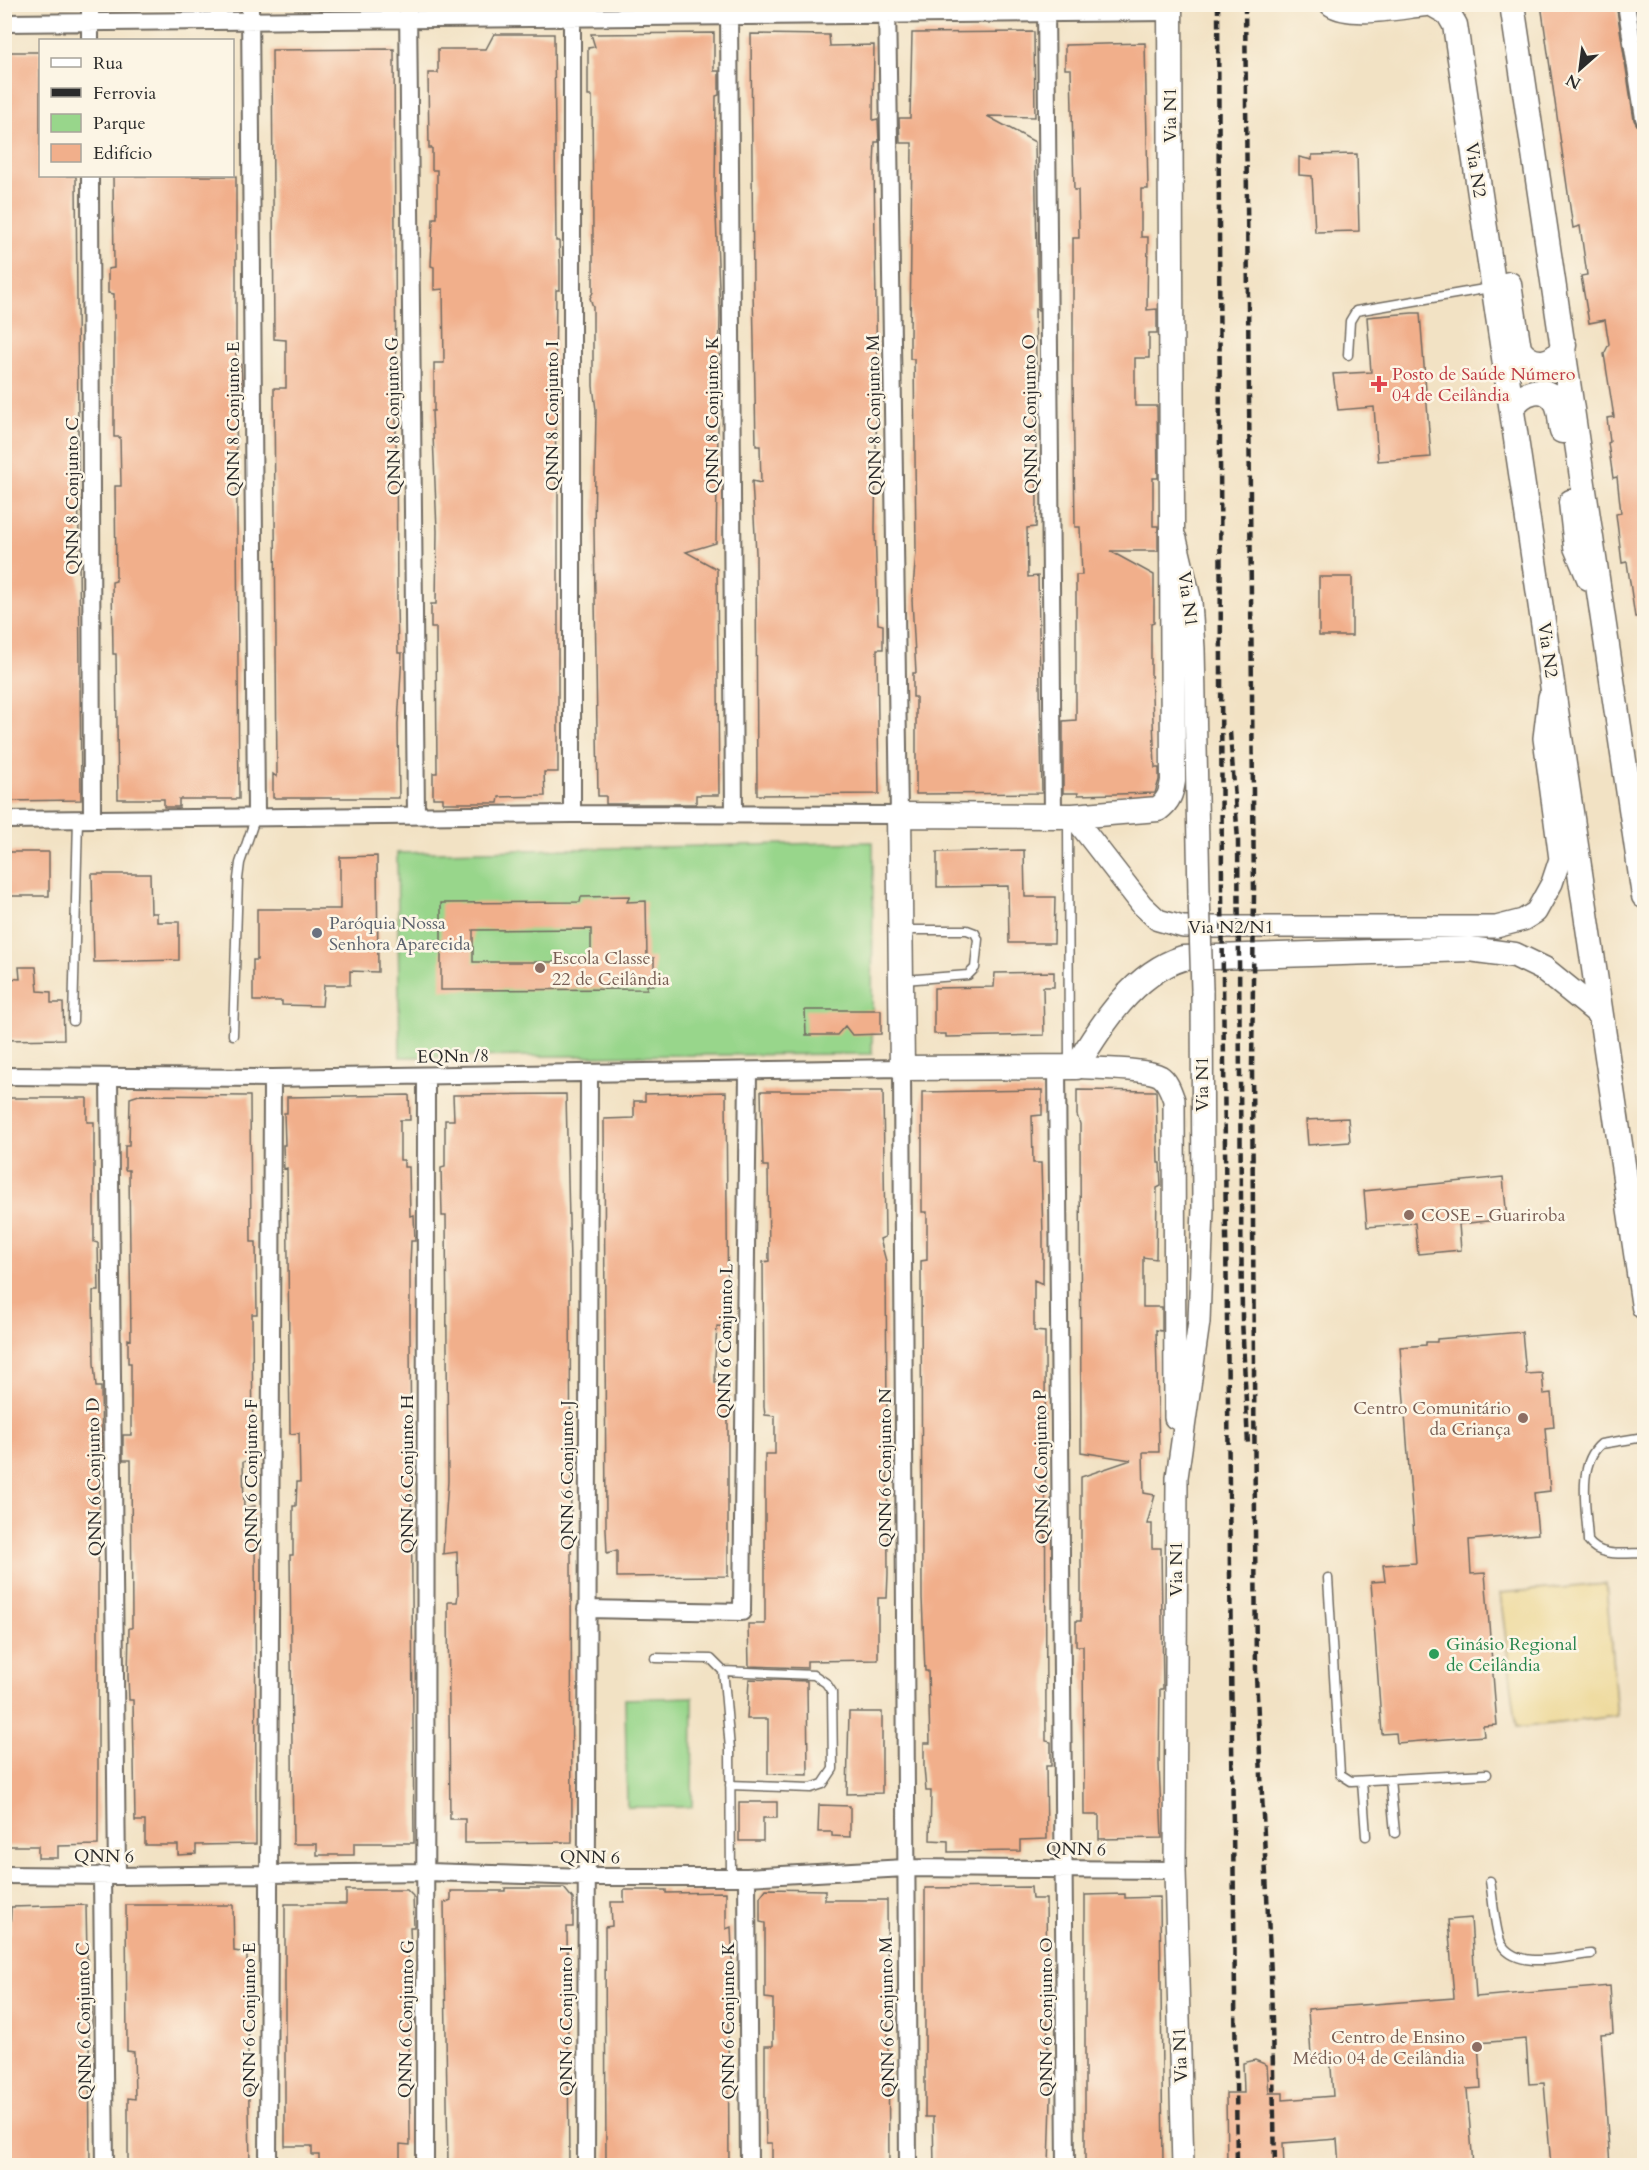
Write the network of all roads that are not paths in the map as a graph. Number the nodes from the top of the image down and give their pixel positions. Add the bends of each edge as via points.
1 (90, 4) edge
2 (250, 4) edge
3 (1332, 4) edge
4 (1426, 4) edge
5 (1432, 4) edge
6 (1512, 4) edge
7 (1626, 4) edge
8 (1386, 6) edge
9 (1170, 8) edge
10 (1046, 9) edge
11 (729, 10) edge
12 (887, 10) edge
13 (408, 11) edge
14 (572, 11) edge
15 (90, 22) junction
16 (250, 22) junction
17 (4, 23) edge
18 (90, 39) edge
19 (1644, 118) edge
20 (1469, 119) junction
21 (90, 177) edge
22 (1494, 287) junction
23 (1564, 345) junction
24 (1348, 355) dead end
25 (1512, 408) junction
26 (1172, 524) junction
27 (1603, 614) junction
28 (1552, 678) junction
29 (1636, 783) edge
30 (572, 814) junction
31 (416, 815) junction
32 (734, 815) junction
33 (899, 815) junction
34 (1065, 815) junction
35 (256, 816) junction
36 (85, 817) junction
37 (4, 820) edge
38 (1644, 896) edge
39 (900, 930) junction
40 (901, 980) junction
41 (1601, 1016) junction
42 (73, 1021) dead end
43 (233, 1035) dead end
44 (1067, 1067) junction
45 (902, 1068) junction
46 (748, 1071) junction
47 (589, 1073) junction
48 (4, 1076) edge
49 (426, 1076) junction
50 (109, 1077) junction
51 (272, 1078) junction
52 (1616, 1122) junction
53 (1644, 1213) edge
54 (1644, 1307) edge
55 (1644, 1437) edge
56 (1177, 1477) junction
57 (1644, 1553) edge
58 (1328, 1578) dead end
59 (586, 1609) junction
60 (655, 1658) dead end
61 (723, 1671) junction
62 (1487, 1774) dead end
63 (1390, 1779) junction
64 (1362, 1781) junction
65 (730, 1785) junction
66 (1395, 1833) dead end
67 (1366, 1836) dead end
68 (905, 1868) junction
69 (1065, 1868) junction
70 (1175, 1870) junction
71 (427, 1872) junction
72 (4, 1875) edge
73 (269, 1875) junction
74 (110, 1876) junction
75 (739, 1876) junction
76 (585, 1877) junction
77 (1490, 1881) dead end
78 (1591, 1954) dead end
79 (105, 2166) edge
80 (268, 2166) edge
81 (425, 2166) edge
82 (586, 2166) edge
83 (748, 2166) edge
84 (908, 2166) edge
85 (1066, 2166) edge
86 (1183, 2166) edge

1 - 15 street
2 - 16 street, QNN 8 Conjunto E
3 - 8 main road via 1353,11
4 - 8 main road
5 - 20 main road, Via N2 via 1448,13 1455,25
6 - 23 main road
7 - 19 street
9 - 10 street
9 - 26 main road, Via N1
10 - 12 street
10 - 34 street, QNN 8 Conjunto O
11 - 12 street
11 - 14 street
11 - 32 street, QNN 8 Conjunto K
12 - 33 street, QNN 8 Conjunto M
13 - 14 street
13 - 16 street
13 - 31 street, QNN 8 Conjunto G
14 - 30 street, QNN 8 Conjunto I
15 - 16 street
15 - 17 street
15 - 18 street
16 - 35 street, QNN 8 Conjunto E
20 - 22 main road, Via N2
20 - 23 main road via 1496,202 1519,349 1529,359 1543,363 1556,357
21 - 36 street, QNN 8 Conjunto C
22 - 24 lane via 1356,311 1350,321
22 - 25 main road, Via N2
23 - 27 main road
25 - 27 main road via 1522,396 1537,391 1550,395 1558,405 1576,547
25 - 28 main road, Via N2
26 - 34 main road via 1171,794 1158,809
26 - 56 street, Via N1, bridge via 1191,602 1202,990 1199,1322
27 - 29 main road
28 - 34 street, Via N2/N1 via 1544,738 1560,859 1540,907 1523,920 1496,927 1183,927 1158,920 1142,905
28 - 41 main road, Via N2
29 - 38 main road
30 - 31 street
30 - 32 street
31 - 35 street
32 - 33 street
33 - 34 main road
33 - 39 main road
34 - 44 lane
35 - 36 street
35 - 43 lane via 238,879
36 - 37 street
36 - 42 lane
39 - 40 main road
39 - 40 lane via 967,930 978,939 975,968 968,975
40 - 45 main road
41 - 44 main road via 1544,969 1515,955 1468,949 1183,958 1164,963 1142,979
41 - 52 main road, Via N2
44 - 45 main road
44 - 56 street via 1149,1073 1161,1077 1174,1100
44 - 69 street, QNN 6 Conjunto P
45 - 46 street, EQNn /8
45 - 68 street, QNN 6 Conjunto N
46 - 47 street, EQNn /8
46 - 59 street, QNN 6 Conjunto L via 742,1612
47 - 49 street, EQNn /8
47 - 59 street, QNN 6 Conjunto J
48 - 50 street, EQNn /8
49 - 51 street, EQNn /8
49 - 71 street, QNN 6 Conjunto H
50 - 51 street, EQNn /8
50 - 74 street, QNN 6 Conjunto D
51 - 73 street, QNN 6 Conjunto F
52 - 53 main road
52 - 54 main road, Via N2
55 - 57 lane via 1601,1444 1590,1458 1586,1473 1588,1541 1592,1547 1608,1553
56 - 70 street, Via N1
58 - 64 lane via 1340,1774 1345,1780
59 - 76 street, QNN 6 Conjunto J
60 - 61 lane via 711,1659
61 - 65 lane
61 - 65 lane via 814,1675 832,1692 833,1769 822,1784 811,1788
62 - 63 lane
63 - 64 lane
63 - 66 lane
64 - 67 lane
65 - 75 lane
68 - 69 street, QNN 6
68 - 75 street, QNN 6
68 - 84 street, QNN 6 Conjunto M
69 - 70 street, QNN 6
69 - 85 street, QNN 6 Conjunto O
70 - 86 street, Via N1
71 - 73 street, QNN 6
71 - 76 street, QNN 6
71 - 81 street, QNN 6 Conjunto G
72 - 74 street, QNN 6
73 - 74 street, QNN 6
73 - 80 street, QNN 6 Conjunto E
74 - 79 street, QNN 6 Conjunto C
75 - 76 street, QNN 6
75 - 83 street, QNN 6 Conjunto K
76 - 82 street, QNN 6 Conjunto I
77 - 78 lane via 1501,1944 1510,1954 1527,1960

